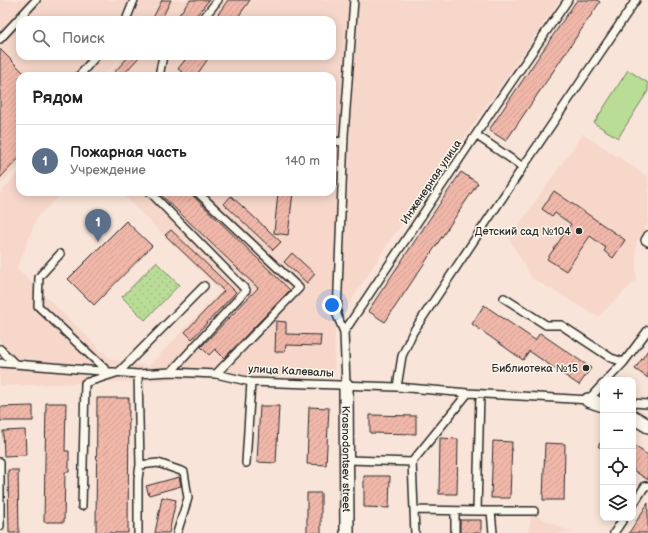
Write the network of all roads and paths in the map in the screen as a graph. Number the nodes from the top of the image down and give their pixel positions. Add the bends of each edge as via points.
1 (36, 0) edge
2 (134, 0) edge
3 (218, 0) edge
4 (354, 0) edge
5 (568, 0) edge
6 (636, 0) edge
7 (21, 16) edge
8 (128, 16) edge
9 (205, 16) edge
10 (16, 22) edge
11 (0, 39) edge
12 (93, 60) edge
13 (162, 60) edge
14 (82, 72) edge
15 (161, 72) edge
16 (476, 135) junction
17 (336, 141) edge
18 (344, 142) junction
19 (523, 167) junction
20 (154, 196) edge
21 (201, 196) edge
22 (648, 235) edge
23 (648, 242) edge
24 (60, 254) dead end
25 (204, 286) dead end
26 (504, 298) dead end
27 (648, 330) edge
28 (344, 332) junction
29 (0, 349) edge
30 (624, 362) junction
31 (0, 363) edge
32 (15, 364) junction
33 (107, 371) junction
34 (119, 372) junction
35 (171, 372) junction
36 (138, 374) junction
37 (216, 374) junction
38 (610, 377) edge
39 (251, 382) junction
40 (346, 385) junction
41 (397, 387) junction
42 (600, 387) edge
43 (468, 393) junction
44 (480, 394) junction
45 (588, 400) junction
46 (600, 401) edge
47 (636, 403) edge
48 (600, 404) edge
49 (648, 404) edge
50 (636, 419) edge
51 (648, 426) edge
52 (348, 460) junction
53 (0, 462) edge
54 (412, 462) junction
55 (246, 463) dead end
56 (140, 465) junction
57 (648, 486) edge
58 (636, 500) edge
59 (82, 506) dead end
60 (414, 510) junction
61 (455, 511) junction
62 (491, 511) junction
63 (534, 511) dead end
64 (477, 512) junction
65 (622, 521) edge
66 (0, 526) edge
67 (138, 533) edge
68 (177, 533) edge
69 (347, 533) edge
70 (415, 533) edge
71 (455, 533) edge
72 (493, 533) edge
73 (614, 533) edge

1 - 7 lane
2 - 8 lane
3 - 9 lane
4 - 18 lane
5 - 16 lane, Инженерная улица
6 - 19 lane
10 - 11 lane
12 - 14 lane
13 - 15 lane
16 - 19 lane
16 - 28 lane, Инженерная улица
17 - 18 lane
18 - 28 lane via 337,315
19 - 41 lane via 413,332 402,356
20 - 35 lane via 246,290
21 - 37 lane via 299,288
22 - 23 lane via 645,240
24 - 33 lane via 39,277 38,306
25 - 34 lane
26 - 30 lane via 546,325 561,324 611,358
27 - 30 lane
28 - 40 lane
29 - 32 lane
30 - 38 lane
31 - 32 lane, улица Калевалы
32 - 33 lane, улица Калевалы
33 - 34 lane, улица Калевалы
34 - 36 lane, улица Калевалы
34 - 59 lane via 85,383
35 - 36 lane, улица Калевалы
35 - 37 lane, улица Калевалы
36 - 56 lane
37 - 39 lane, улица Калевалы
39 - 40 lane, улица Калевалы
39 - 55 lane
40 - 41 lane, улица Калевалы
40 - 52 street, Krasnodontsev street
41 - 43 lane, улица Калевалы
42 - 45 lane
43 - 44 lane, улица Калевалы
43 - 54 lane
44 - 45 lane, улица Калевалы
44 - 64 lane
45 - 46 lane, улица Калевалы
45 - 48 street
47 - 49 lane
50 - 51 street
52 - 54 lane
52 - 69 street, Krasnodontsev street
53 - 66 lane
54 - 60 lane
56 - 67 lane
56 - 68 lane via 158,463 184,472 188,498
57 - 58 lane via 645,486
60 - 61 lane
60 - 70 lane
61 - 64 lane
61 - 71 lane
62 - 63 lane
62 - 64 lane
62 - 72 lane
65 - 73 lane

